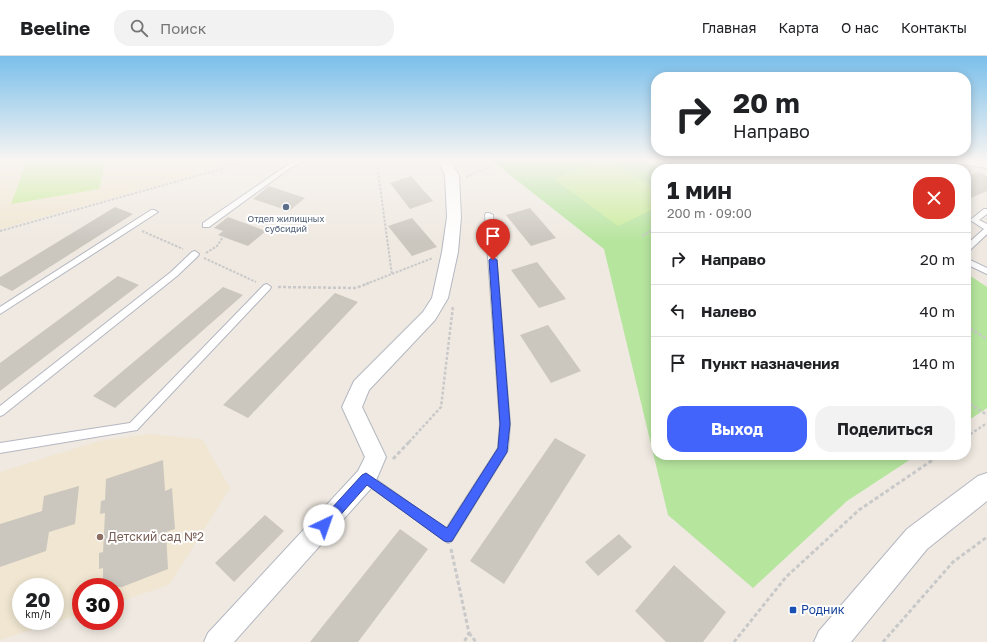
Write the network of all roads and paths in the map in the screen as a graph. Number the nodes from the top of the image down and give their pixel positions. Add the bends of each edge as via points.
1 (159, 186) edge
2 (261, 186) edge
3 (380, 186) edge
4 (451, 186) edge
5 (154, 212) dead end
6 (987, 212) edge
7 (489, 215) dead end
8 (206, 225) dead end
9 (131, 227) junction
10 (987, 227) edge
11 (987, 230) edge
12 (0, 231) edge
13 (651, 231) edge
14 (642, 236) dead end
15 (223, 237) dead end
16 (971, 244) edge
17 (450, 252) junction
18 (194, 254) joint
19 (971, 263) edge
20 (987, 271) edge
21 (392, 275) junction
22 (267, 287) junction
23 (454, 304) dead end
24 (0, 311) edge
25 (971, 329) edge
26 (987, 339) edge
27 (971, 404) edge
28 (0, 412) edge
29 (987, 415) edge
30 (987, 423) edge
31 (971, 434) edge
32 (0, 448) edge
33 (933, 460) edge
34 (369, 481) junction
35 (987, 486) edge
36 (448, 536) junction
37 (987, 538) edge
38 (469, 633) junction
39 (217, 642) edge
40 (464, 642) edge
41 (476, 642) edge
42 (734, 642) edge
43 (830, 642) edge
44 (882, 642) edge

1 - 12 path
2 - 8 lane
3 - 21 path
4 - 17 street via 454,217
5 - 9 lane
6 - 10 lane via 974,220
7 - 36 lane via 505,424 503,449
9 - 18 path
9 - 24 lane
11 - 16 lane
13 - 14 path
15 - 22 path via 217,246 201,257
17 - 21 path
17 - 34 street via 440,298 429,316 361,386 352,407 376,457
18 - 28 lane via 174,274
19 - 20 lane
21 - 22 path via 356,288
22 - 32 lane via 133,427
23 - 34 path via 441,407
25 - 26 path
27 - 29 path
30 - 31 path
33 - 42 path via 859,510 786,577
34 - 36 lane
34 - 39 street
35 - 43 main road via 917,539
36 - 38 path
37 - 44 path via 953,562
38 - 40 path
38 - 41 path

